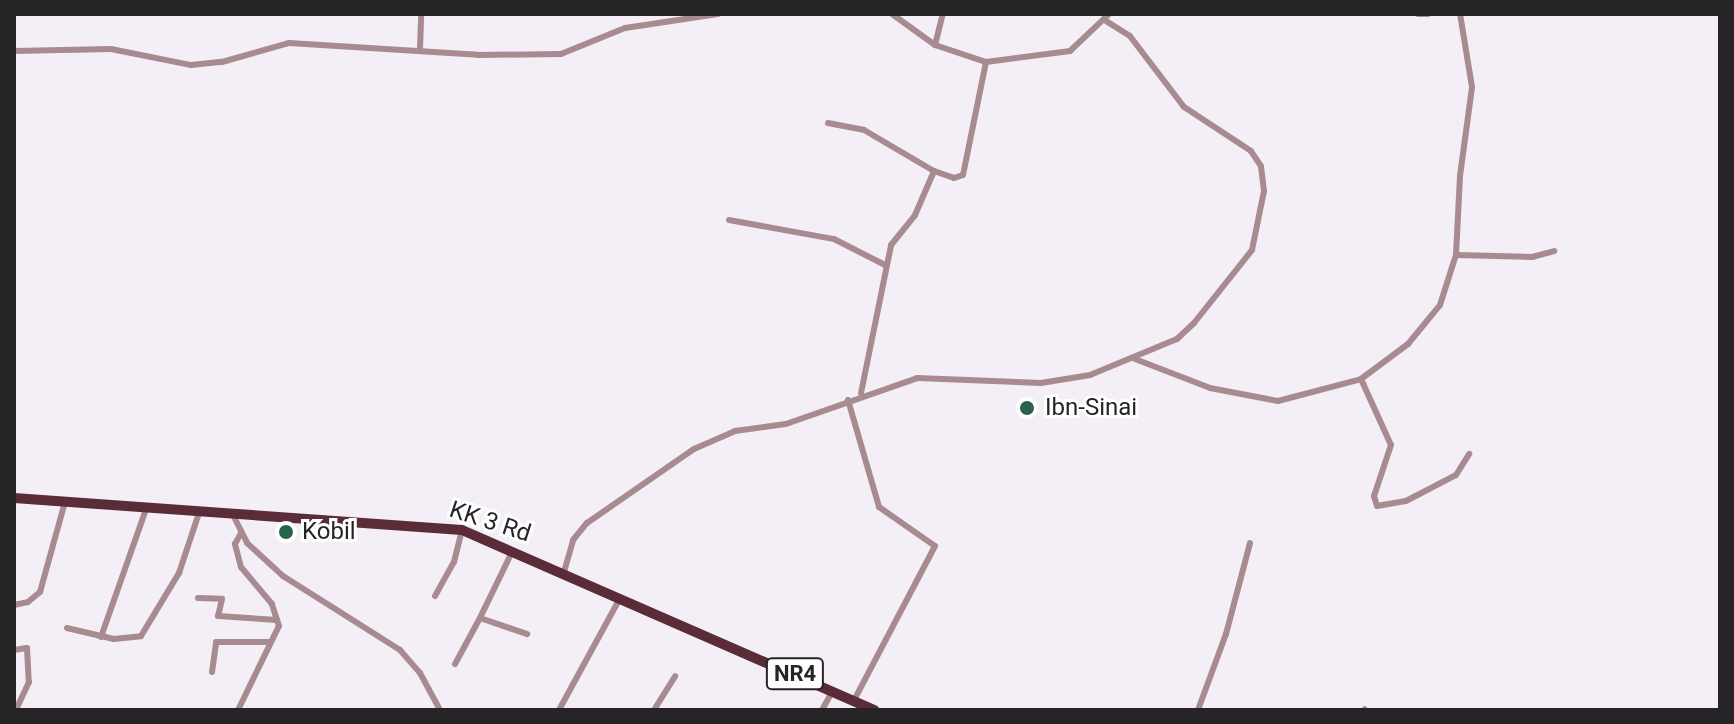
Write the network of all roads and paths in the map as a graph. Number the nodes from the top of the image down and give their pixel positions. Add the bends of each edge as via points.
1 (421, 14) edge
2 (715, 14) edge
3 (892, 14) edge
4 (943, 14) edge
5 (1418, 14) edge
6 (1428, 14) edge
7 (1460, 14) edge
8 (1107, 18) edge
9 (935, 45) junction
10 (420, 49) junction
11 (14, 51) edge
12 (986, 62) junction
13 (828, 123) dead end
14 (934, 171) junction
15 (729, 220) dead end
16 (1554, 251) dead end
17 (1456, 255) junction
18 (887, 266) junction
19 (1135, 359) junction
20 (1361, 379) junction
21 (861, 393) junction
22 (848, 400) junction
23 (1469, 454) dead end
24 (14, 498) edge
25 (65, 502) junction
26 (146, 509) junction
27 (200, 510) junction
28 (231, 511) junction
29 (462, 530) junction
30 (241, 533) junction
31 (1250, 543) dead end
32 (514, 548) junction
33 (564, 572) junction
34 (435, 596) dead end
35 (198, 598) dead end
36 (619, 600) junction
37 (14, 605) edge
38 (480, 618) junction
39 (277, 620) junction
40 (67, 628) dead end
41 (527, 634) dead end
42 (101, 637) junction
43 (269, 642) junction
44 (14, 650) edge
45 (455, 664) dead end
46 (212, 672) dead end
47 (675, 676) dead end
48 (832, 692) junction
49 (854, 700) junction
50 (16, 710) edge
51 (238, 710) edge
52 (440, 710) edge
53 (559, 710) edge
54 (654, 710) edge
55 (822, 710) edge
56 (874, 710) edge
57 (1198, 710) edge

1 - 10 street
2 - 10 street via 625,28 561,54
3 - 9 street
4 - 9 street
5 - 6 street
7 - 17 street via 1472,87
8 - 12 street via 1070,51
8 - 19 street via 1130,36 1184,107 1251,151 1264,176 1252,250 1186,331
9 - 12 street
10 - 11 street via 289,43 191,65 111,49
12 - 14 street via 963,175 954,178
13 - 14 street via 864,130
14 - 18 street via 915,215 891,245
15 - 18 street via 834,239
16 - 17 street via 1532,257
17 - 20 street via 1440,305 1408,344
18 - 21 street
19 - 20 street via 1210,388 1266,401
19 - 21 street via 1090,375 1041,383 935,376
20 - 23 street via 1391,445 1374,496 1377,506 1406,501 1456,475
21 - 22 street
22 - 33 street via 786,424 735,431 694,449 587,523 573,540
22 - 49 street via 879,507 935,546
24 - 25 highway, KK 3 Rd / NR4
25 - 26 highway, KK 3 Rd / NR4
25 - 37 street via 40,592
26 - 27 highway, KK 3 Rd / NR4
26 - 42 street
27 - 28 highway, KK 3 Rd / NR4
27 - 42 street via 179,573 141,636
28 - 29 highway, KK 3 Rd / NR4
28 - 30 street
29 - 32 highway, KK 3 Rd / NR4
29 - 34 street via 454,562
30 - 39 street via 235,544 241,567 261,588
30 - 52 street via 283,576 400,650
31 - 57 street
32 - 33 highway, KK 3 Rd / NR4
32 - 38 street
33 - 36 highway, KK 3 Rd / NR4
35 - 39 street via 222,599 218,616
36 - 48 highway, KK 3 Rd / NR4
36 - 53 street
38 - 41 street
38 - 45 street
39 - 43 street
40 - 42 street
43 - 46 street via 216,642
43 - 51 street
44 - 50 street via 27,648 29,682
47 - 54 street
48 - 49 highway, KK 3 Rd / NR4
48 - 55 street
49 - 56 highway, KK 3 Rd / NR4

